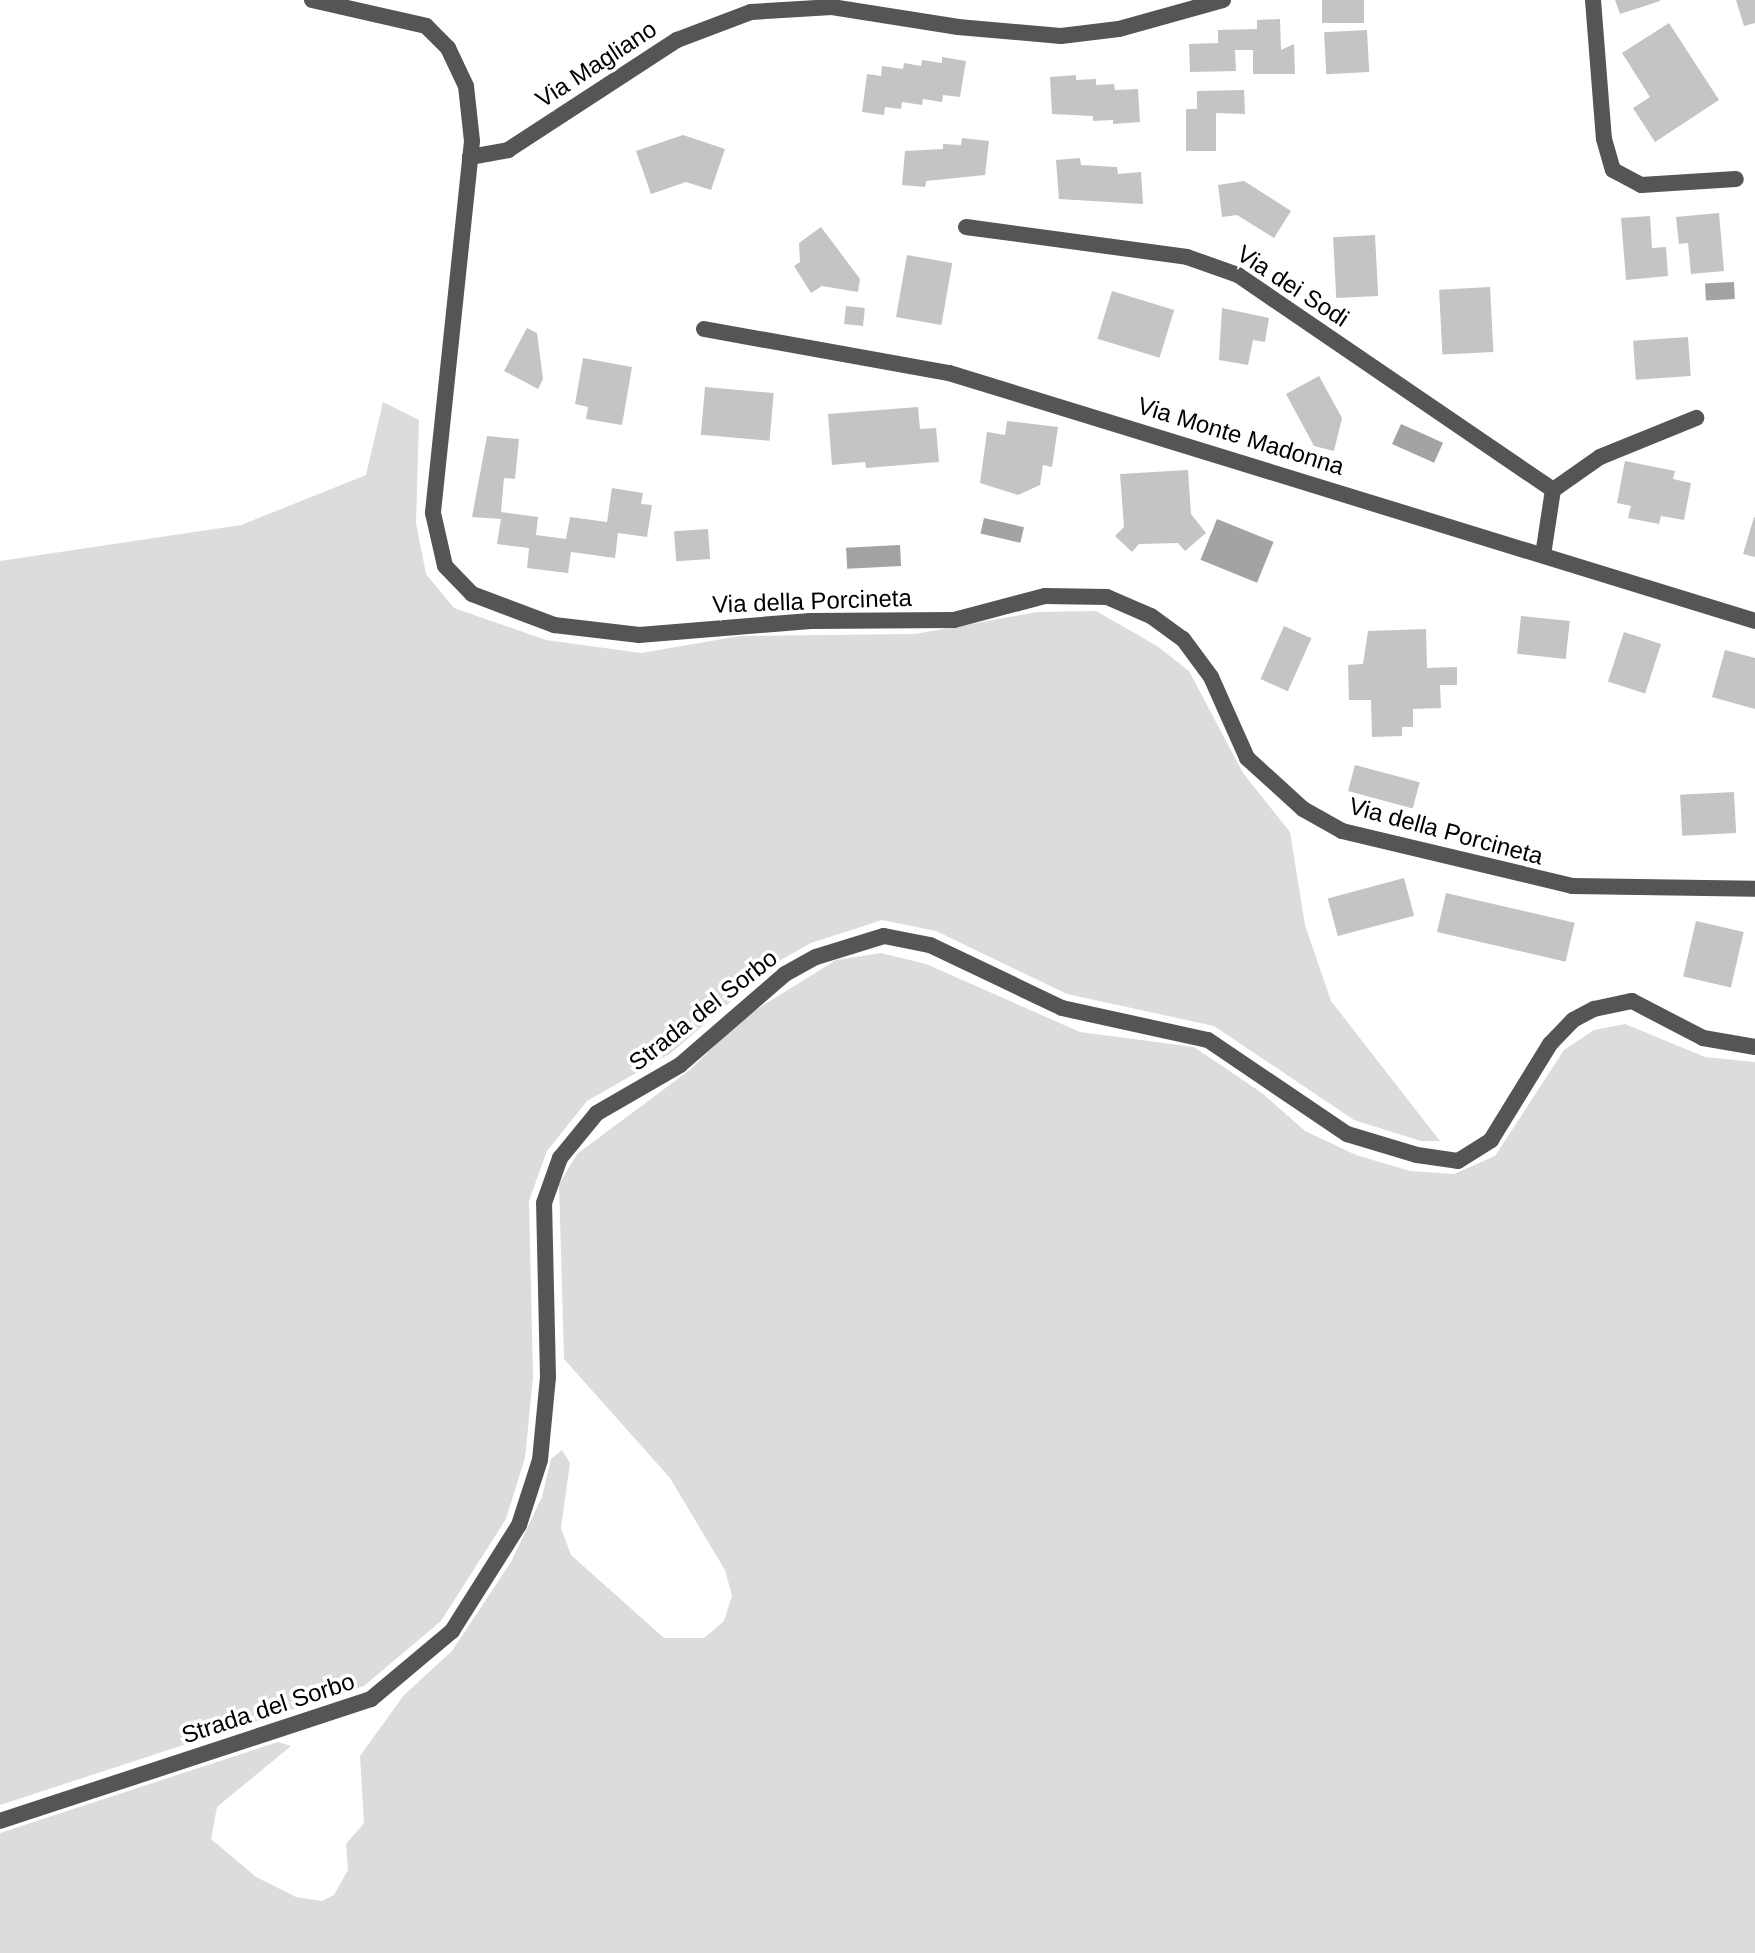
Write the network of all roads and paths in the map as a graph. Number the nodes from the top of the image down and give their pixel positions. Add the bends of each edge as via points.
1 (312, 0) edge
2 (1223, 0) edge
3 (1593, 0) edge
4 (470, 157) junction
5 (1736, 179) dead end
6 (966, 227) dead end
7 (704, 329) dead end
8 (1696, 418) dead end
9 (1553, 490) junction
10 (1543, 555) junction
11 (1755, 621) edge
12 (1755, 889) edge
13 (1755, 1047) edge
14 (0, 1821) edge

1 - 4 street, Via della Porcineta via 406,18 434,32 456,61 466,86
2 - 4 street, Via Magliano via 1119,29 1061,36 958,27 832,7 751,12 677,40 508,150
3 - 5 street via 1604,139 1613,170 1641,185
4 - 12 street, Via della Porcineta via 433,513 445,566 463,588 482,600 554,625 639,635 786,622 954,620 1045,596 1107,597 1151,616 1183,639 1211,677 1247,758 1303,809 1342,831 1557,884 1631,890
6 - 9 street, Via dei Sodi via 1187,257 1228,270
7 - 10 street, Via Monte Madonna via 949,373
8 - 9 street via 1600,457
9 - 10 street
10 - 11 street, Via Monte Madonna
13 - 14 street, Strada del Sorbo via 1703,1038 1632,1001 1594,1009 1573,1020 1550,1044 1491,1140 1458,1161 1347,1134 1208,1040 1062,1008 930,945 884,936 816,957 785,974 680,1065 597,1113 560,1158 544,1203 548,1377 540,1460 519,1525 452,1631 371,1699

